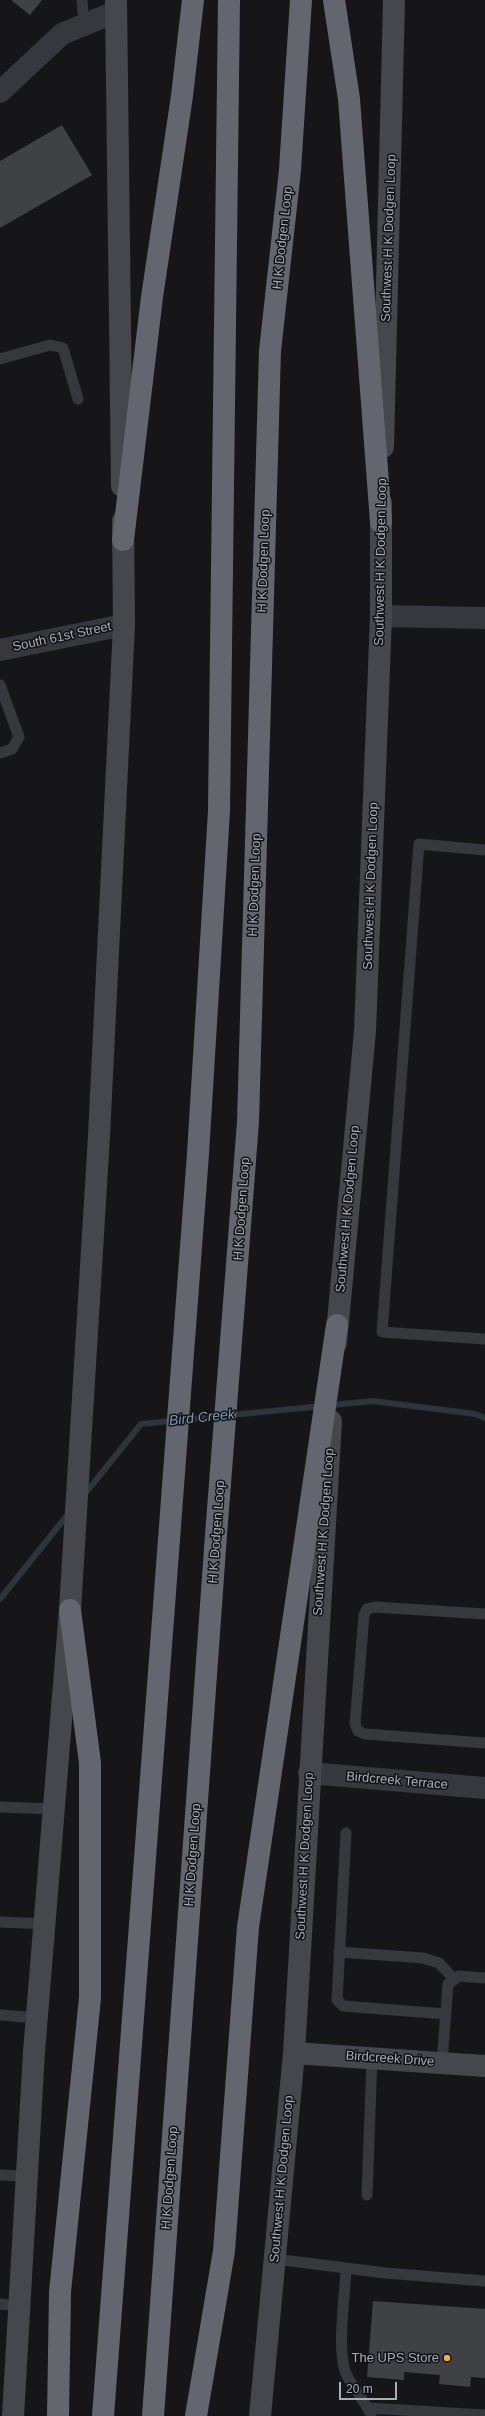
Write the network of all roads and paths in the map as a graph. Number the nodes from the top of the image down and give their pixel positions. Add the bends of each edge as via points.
1 (82, 0) edge
2 (193, 0) edge
3 (229, 0) edge
4 (301, 0) edge
5 (334, 0) edge
6 (394, 0) edge
7 (115, 6) edge
8 (84, 25) junction
9 (0, 92) edge
10 (0, 359) edge
11 (78, 399) dead end
12 (381, 522) junction
13 (123, 540) junction
14 (381, 616) junction
15 (485, 618) edge
16 (124, 625) junction
17 (0, 650) edge
18 (0, 685) edge
19 (0, 753) edge
20 (485, 850) edge
21 (337, 1325) joint
22 (485, 1339) edge
23 (316, 1532) junction
24 (70, 1610) junction
25 (485, 1614) edge
26 (485, 1743) edge
27 (309, 1773) junction
28 (485, 1788) edge
29 (0, 1807) edge
30 (54, 1809) junction
31 (346, 1832) dead end
32 (0, 1922) edge
33 (45, 1924) junction
34 (339, 1952) junction
35 (485, 1978) edge
36 (454, 1979) junction
37 (445, 2014) junction
38 (0, 2015) edge
39 (37, 2018) junction
40 (294, 2053) junction
41 (372, 2058) junction
42 (442, 2063) junction
43 (485, 2066) edge
44 (0, 2175) edge
45 (28, 2176) junction
46 (367, 2195) dead end
47 (275, 2259) junction
48 (346, 2269) junction
49 (485, 2282) edge
50 (10, 2305) edge
51 (370, 2412) edge
52 (485, 2415) edge
53 (13, 2416) edge
54 (58, 2416) edge
55 (103, 2416) edge
56 (153, 2416) edge
57 (196, 2416) edge
58 (260, 2416) edge

1 - 8 lane
2 - 13 highway via 182,96 152,297
3 - 55 highway via 218,811 190,1257
4 - 56 highway, H K Dodgen Loop via 290,170 270,351 248,1122
5 - 12 highway via 349,100
6 - 12 main road, Southwest H K Dodgen Loop
7 - 8 street
7 - 13 main road
8 - 9 street via 62,34
10 - 11 lane via 50,344 63,348
12 - 14 main road, Southwest H K Dodgen Loop
13 - 16 main road
14 - 15 street
14 - 21 main road, Southwest H K Dodgen Loop via 365,1031
16 - 17 street, South 61st Street
16 - 24 main road via 88,1320
18 - 19 lane via 18,737 12,749
20 - 22 lane via 419,844 382,1332
21 - 23 highway
23 - 27 main road, Southwest H K Dodgen Loop
23 - 57 highway via 248,1927 224,2251
24 - 30 main road
24 - 54 highway via 90,1763 90,1998 60,2292
25 - 26 lane via 374,1607 367,1609 364,1615 355,1724 358,1731 364,1734
27 - 28 street, Birdcreek Terrace
27 - 40 main road, Southwest H K Dodgen Loop
29 - 30 lane
30 - 33 main road
31 - 34 lane
32 - 33 lane
33 - 39 main road
34 - 36 lane via 423,1958 439,1963
34 - 37 lane via 336,2000 343,2006
35 - 36 lane via 459,1976
36 - 37 lane via 448,1984
37 - 42 lane
38 - 39 lane
39 - 45 main road
40 - 41 main road, Birdcreek Drive
40 - 47 main road, Southwest H K Dodgen Loop
41 - 42 main road, Birdcreek Drive
41 - 46 lane
42 - 43 main road, Birdcreek Drive
44 - 45 lane
45 - 50 main road
47 - 48 lane
47 - 58 main road, Southwest H K Dodgen Loop
48 - 49 lane
48 - 51 lane via 342,2353 350,2383
50 - 53 main road
51 - 52 lane

